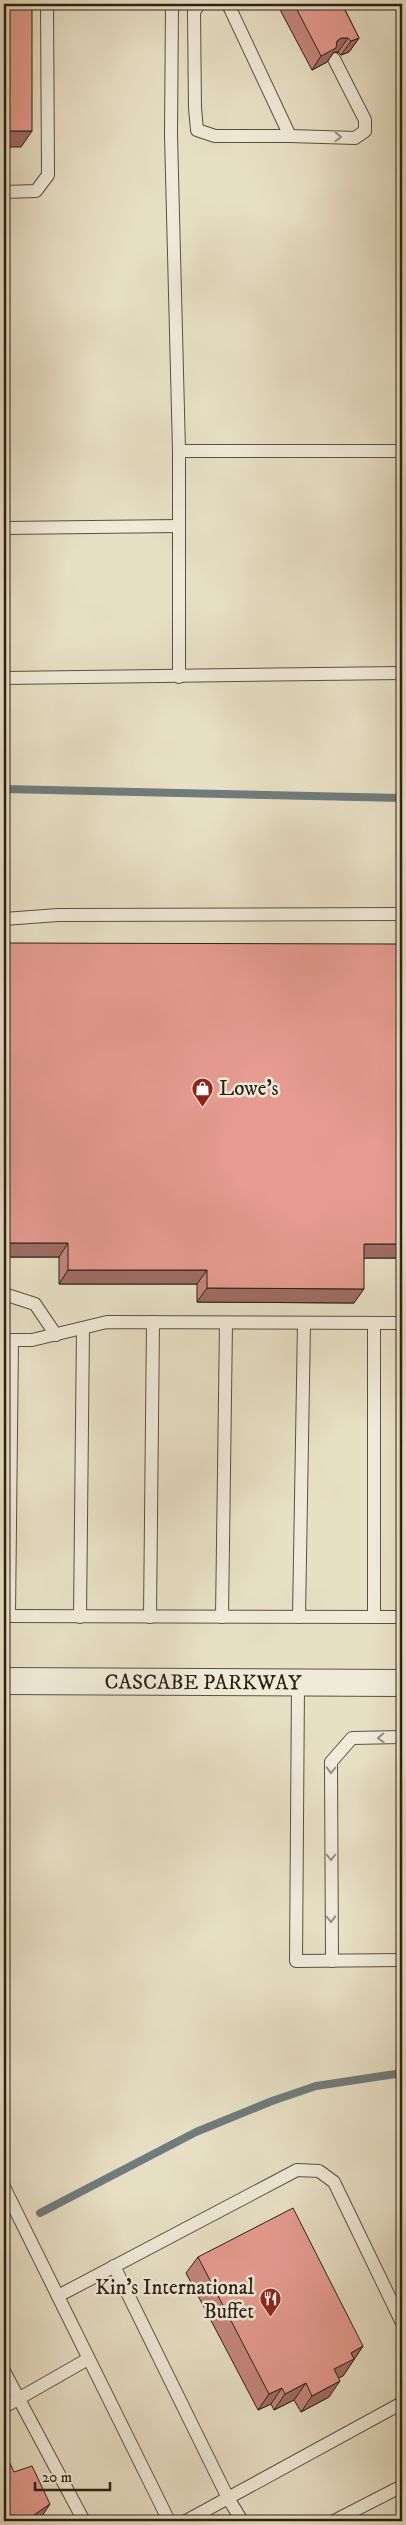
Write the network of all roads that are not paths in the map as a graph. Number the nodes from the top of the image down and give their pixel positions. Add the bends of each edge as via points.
1 (47, 4) edge
2 (172, 4) edge
3 (199, 4) edge
4 (228, 4) edge
5 (334, 59) edge
6 (290, 136) junction
7 (4, 192) edge
8 (179, 451) junction
9 (402, 451) edge
10 (180, 526) junction
11 (4, 528) edge
12 (402, 673) edge
13 (179, 677) junction
14 (4, 678) edge
15 (402, 914) edge
16 (4, 919) edge
17 (4, 1294) edge
18 (153, 1322) junction
19 (226, 1323) junction
20 (304, 1323) junction
21 (374, 1323) junction
22 (402, 1324) edge
23 (83, 1328) junction
24 (56, 1335) junction
25 (8, 1340) edge
26 (6, 1616) edge
27 (80, 1617) junction
28 (150, 1617) junction
29 (222, 1617) junction
30 (299, 1617) junction
31 (374, 1617) junction
32 (402, 1617) edge
33 (4, 1681) edge
34 (298, 1682) junction
35 (402, 1682) edge
36 (402, 1737) edge
37 (402, 1960) edge
38 (332, 1961) junction
39 (4, 2186) edge
40 (114, 2266) junction
41 (58, 2296) junction
42 (402, 2323) edge
43 (88, 2358) junction
44 (4, 2371) edge
45 (19, 2400) junction
46 (402, 2403) edge
47 (4, 2407) edge
48 (402, 2486) edge
49 (228, 2498) junction
50 (84, 2521) edge
51 (169, 2521) edge
52 (186, 2521) edge
53 (242, 2521) edge
54 (334, 2521) edge

1 - 7 lane via 48,175 36,191
2 - 8 lane via 171,135
3 - 6 lane via 194,12 197,130 215,136
4 - 6 lane
6 -> 5 lane via 355,138 364,131 365,120
8 - 9 lane
8 - 10 lane
10 - 11 lane
10 - 13 lane
12 - 13 lane
13 - 14 lane
15 - 16 lane via 68,915
17 - 24 lane via 35,1304
18 - 19 lane
18 - 23 lane via 107,1322
18 - 28 lane
19 - 20 lane
19 - 29 lane
20 - 21 lane
20 - 30 lane
21 - 22 lane
21 - 31 lane
23 - 24 lane
23 - 27 lane
24 - 25 lane
25 - 26 lane
26 - 27 lane
27 - 28 lane
28 - 29 lane
29 - 30 lane
30 - 31 lane
31 - 32 lane
33 - 34 street, CASCABE PARKWAY
34 - 35 street, CASCABE PARKWAY
34 - 38 lane via 296,1961
36 -> 38 lane via 352,1738 331,1762
37 - 38 lane
39 - 41 lane
40 - 41 lane
40 - 42 lane via 297,2170 319,2171 334,2182
40 - 49 lane
41 - 43 lane
43 - 45 lane
43 - 51 lane
44 - 45 lane
45 - 47 lane
45 - 50 lane
46 - 49 lane
48 - 54 lane
49 - 52 lane
49 - 53 lane

